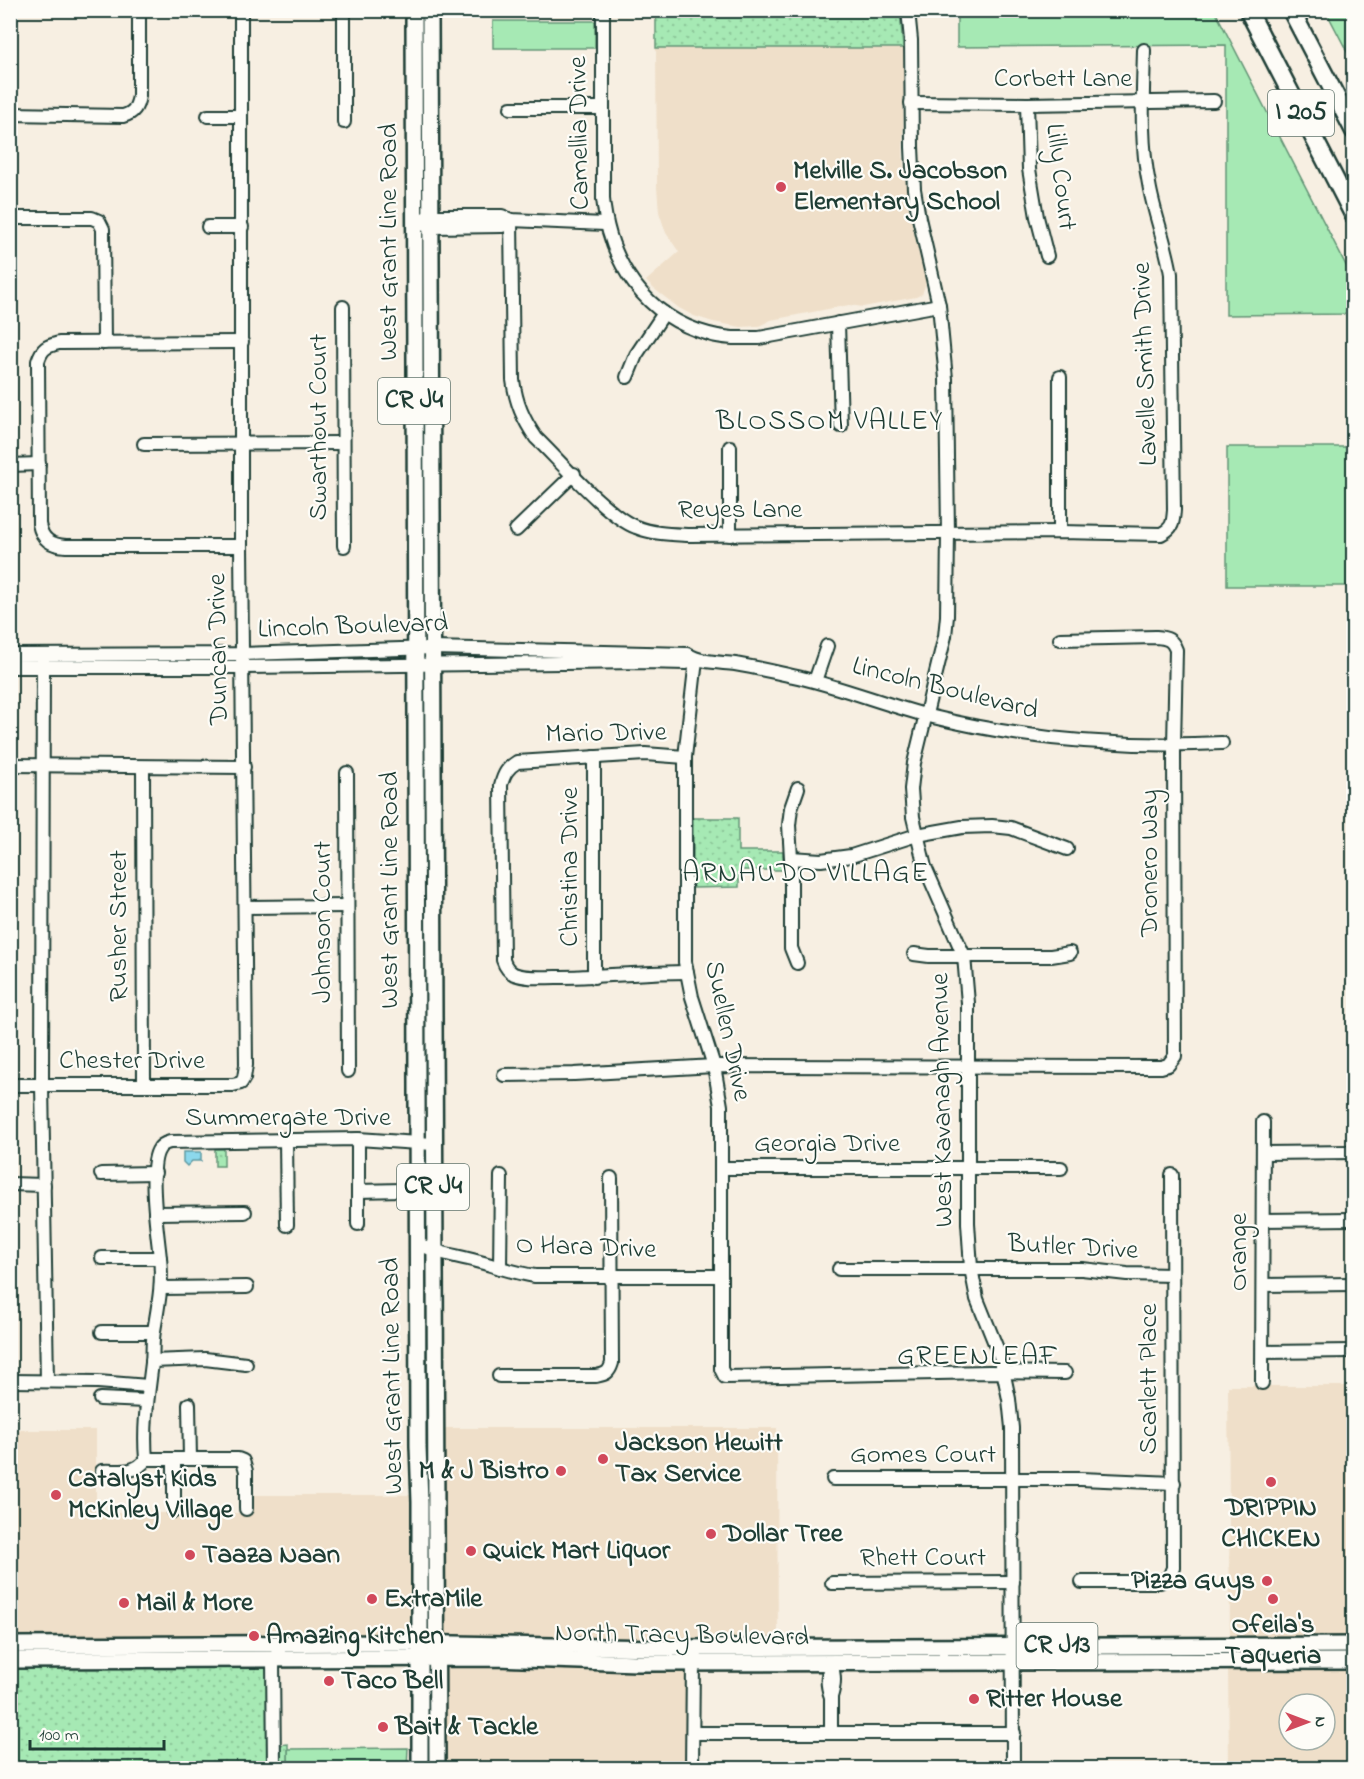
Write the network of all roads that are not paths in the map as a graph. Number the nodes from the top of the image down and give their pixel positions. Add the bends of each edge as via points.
1 (139, 10) edge
2 (241, 10) edge
3 (344, 10) edge
4 (414, 10) edge
5 (430, 10) edge
6 (603, 10) edge
7 (908, 10) edge
8 (1248, 10) edge
9 (1291, 10) edge
10 (1144, 50) dead end
11 (1214, 101) dead end
12 (1143, 102) junction
13 (911, 103) junction
14 (1027, 104) junction
15 (511, 108) dead end
16 (603, 108) junction
17 (10, 114) edge
18 (208, 116) dead end
19 (240, 116) junction
20 (344, 122) dead end
21 (1353, 131) edge
22 (1353, 216) edge
23 (10, 218) edge
24 (512, 220) junction
25 (415, 222) junction
26 (431, 222) junction
27 (605, 224) junction
28 (208, 227) dead end
29 (242, 227) junction
30 (1047, 256) dead end
31 (939, 305) junction
32 (343, 307) dead end
33 (664, 313) junction
34 (838, 323) junction
35 (242, 342) junction
36 (104, 343) junction
37 (627, 377) dead end
38 (1060, 377) dead end
39 (842, 426) dead end
40 (242, 443) junction
41 (343, 443) junction
42 (144, 444) dead end
43 (730, 447) dead end
44 (39, 464) junction
45 (10, 465) edge
46 (574, 474) junction
47 (1174, 499) joint
48 (516, 530) dead end
49 (1060, 532) junction
50 (948, 533) junction
51 (730, 535) junction
52 (241, 546) junction
53 (344, 546) dead end
54 (1060, 639) dead end
55 (827, 646) dead end
56 (433, 648) junction
57 (10, 655) edge
58 (415, 656) junction
59 (243, 660) junction
60 (696, 660) junction
61 (43, 661) junction
62 (433, 664) junction
63 (10, 667) edge
64 (815, 681) junction
65 (926, 715) junction
66 (1222, 743) dead end
67 (1174, 745) junction
68 (594, 757) junction
69 (685, 757) junction
70 (10, 765) edge
71 (43, 765) junction
72 (244, 767) junction
73 (143, 768) junction
74 (347, 773) dead end
75 (798, 788) dead end
76 (917, 835) junction
77 (1067, 849) dead end
78 (791, 858) junction
79 (347, 906) junction
80 (245, 907) junction
81 (1070, 953) dead end
82 (914, 954) dead end
83 (964, 956) junction
84 (797, 963) dead end
85 (687, 972) junction
86 (594, 977) junction
87 (968, 1065) junction
88 (714, 1066) junction
89 (348, 1071) dead end
90 (245, 1072) joint
91 (504, 1075) dead end
92 (144, 1084) junction
93 (10, 1085) edge
94 (42, 1085) junction
95 (1263, 1122) dead end
96 (358, 1138) junction
97 (286, 1139) junction
98 (416, 1144) junction
99 (433, 1144) junction
100 (1353, 1152) edge
101 (1264, 1153) junction
102 (968, 1167) junction
103 (722, 1168) junction
104 (1061, 1168) dead end
105 (155, 1173) junction
106 (101, 1174) dead end
107 (1172, 1175) dead end
108 (501, 1176) dead end
109 (611, 1178) dead end
110 (10, 1184) edge
111 (44, 1185) junction
112 (402, 1190) dead end
113 (358, 1191) junction
114 (245, 1212) dead end
115 (156, 1213) junction
116 (1263, 1220) junction
117 (1353, 1220) edge
118 (358, 1224) dead end
119 (287, 1226) dead end
120 (417, 1243) junction
121 (434, 1251) junction
122 (102, 1258) dead end
123 (160, 1258) junction
124 (500, 1268) junction
125 (971, 1268) junction
126 (839, 1269) dead end
127 (612, 1275) junction
128 (1172, 1275) junction
129 (721, 1276) junction
130 (1263, 1284) junction
131 (1353, 1284) edge
132 (247, 1287) dead end
133 (161, 1288) junction
134 (102, 1332) dead end
135 (153, 1332) junction
136 (1353, 1351) edge
137 (1263, 1352) junction
138 (152, 1361) junction
139 (418, 1362) junction
140 (246, 1364) dead end
141 (1004, 1373) junction
142 (1065, 1373) dead end
143 (499, 1376) dead end
144 (10, 1381) edge
145 (46, 1381) junction
146 (1262, 1383) dead end
147 (148, 1386) junction
148 (434, 1393) junction
149 (100, 1399) dead end
150 (146, 1401) junction
151 (189, 1404) dead end
152 (146, 1459) junction
153 (174, 1459) junction
154 (190, 1459) junction
155 (102, 1471) dead end
156 (833, 1479) dead end
157 (1013, 1479) junction
158 (1174, 1483) junction
159 (246, 1509) dead end
160 (174, 1511) dead end
161 (1013, 1582) junction
162 (1082, 1582) dead end
163 (832, 1583) dead end
164 (321, 1643) junction
165 (10, 1645) edge
166 (1353, 1645) edge
167 (919, 1647) junction
168 (755, 1648) junction
169 (420, 1650) junction
170 (436, 1650) junction
171 (1013, 1654) junction
172 (273, 1659) junction
173 (10, 1660) edge
174 (1353, 1661) edge
175 (693, 1663) junction
176 (831, 1663) junction
177 (693, 1732) junction
178 (831, 1733) junction
179 (1014, 1733) junction
180 (274, 1768) edge
181 (420, 1768) edge
182 (437, 1768) edge
183 (692, 1768) edge
184 (1013, 1768) edge

1 - 17 street via 139,96 137,108 130,114
2 - 19 street, Duncan Drive
3 - 20 street
4 - 25 main road, West Grant Line Road / CR J4
5 - 26 main road, West Grant Line Road / CR J4
6 - 16 street, Camellia Drive
7 - 13 street, West Kavanagh Avenue
8 - 22 highway, I 205
9 - 21 highway, I 205
10 - 12 street, Lavelle Smith Drive
11 - 12 street, Corbett Lane
12 - 14 street, Corbett Lane
12 - 47 street, Lavelle Smith Drive via 1145,163 1171,274
13 - 14 street, Corbett Lane
13 - 31 street, West Kavanagh Avenue via 914,189
14 - 30 street, Lilly Court via 1029,169
15 - 16 street
16 - 27 street, Camellia Drive
18 - 19 street
19 - 29 street, Duncan Drive
23 - 36 street via 99,220 103,230
24 - 26 street via 502,226
24 - 27 street
24 - 46 street, Reyes Lane via 516,402 536,438
25 - 26 street
25 - 58 main road, West Grant Line Road / CR J4
26 - 56 main road, West Grant Line Road / CR J4
27 - 33 street, Camellia Drive via 632,283
28 - 29 street
29 - 35 street, Duncan Drive
31 - 34 street, Camellia Drive
31 - 50 street, West Kavanagh Avenue via 946,380
32 - 41 street, Swarthout Court
33 - 34 street, Camellia Drive via 690,327 729,338 759,338
33 - 37 street via 636,355
34 - 39 street
35 - 36 street
35 - 40 street, Duncan Drive
36 - 44 street via 59,343 42,351 38,361
38 - 49 street
40 - 41 street
40 - 42 street
40 - 52 street, Duncan Drive
41 - 53 street, Swarthout Court
43 - 51 street
44 - 45 street
44 - 52 street via 40,533 55,545
46 - 48 street
46 - 51 street, Reyes Lane via 611,512 635,527 654,533
47 - 49 street, Reyes Lane via 1173,524 1161,534
49 - 50 street, Reyes Lane
50 - 51 street, Reyes Lane
50 - 65 street, West Kavanagh Avenue via 945,636
52 - 59 street, Duncan Drive
54 - 67 street, Dronero Way via 1168,638 1173,642
55 - 64 street
56 - 58 street, Lincoln Boulevard
56 - 60 street, Lincoln Boulevard via 650,652 687,654
56 - 62 main road, West Grant Line Road / CR J4
57 - 61 street, Lincoln Boulevard
58 - 59 street, Lincoln Boulevard
58 - 62 street, Lincoln Boulevard
58 - 98 main road, West Grant Line Road / CR J4
59 - 61 street, Lincoln Boulevard
59 - 72 street, Duncan Drive
60 - 62 street, Lincoln Boulevard
60 - 64 street, Lincoln Boulevard via 736,664
60 - 69 street, Suellen Drive
61 - 63 street, Lincoln Boulevard
61 - 71 street
62 - 99 main road, West Grant Line Road / CR J4
64 - 65 street, Lincoln Boulevard
65 - 67 street, Lincoln Boulevard via 1032,737
65 - 76 street, West Kavanagh Avenue via 911,789
66 - 67 street, Lincoln Boulevard
67 - 87 street, Dronero Way via 1175,1056 1168,1065 1161,1066
68 - 69 street, Mario Drive
68 - 86 street, Christina Drive
68 - 86 street, Mario Drive via 517,762 509,766 501,785 506,967 515,974 531,977
69 - 85 street, Suellen Drive
70 - 71 street
71 - 73 street
71 - 94 street
72 - 73 street
72 - 80 street, Duncan Drive
73 - 92 street, Rusher Street
74 - 79 street, Johnson Court
75 - 78 street via 789,825
76 - 77 street via 992,826 1011,828
76 - 78 street via 851,856 822,860
76 - 83 street, West Kavanagh Avenue via 925,867
78 - 84 street via 791,948
79 - 80 street
79 - 89 street, Johnson Court
80 - 90 street, Duncan Drive
81 - 83 street
82 - 83 street
83 - 87 street, West Kavanagh Avenue
85 - 86 street
85 - 88 street, Suellen Drive
87 - 88 street
87 - 102 street, West Kavanagh Avenue
88 - 91 street
88 - 103 street, Suellen Drive via 721,1106
90 - 92 street, Chester Drive via 241,1083 233,1085
92 - 94 street, Chester Drive
93 - 94 street, Chester Drive
94 - 111 street
95 - 101 street, Orange
96 - 97 street, Summergate Drive
96 - 98 street, Summergate Drive
96 - 113 street
97 - 105 street, Summergate Drive via 170,1142 158,1149
97 - 119 street
98 - 99 street, Summergate Drive
98 - 120 main road, West Grant Line Road / CR J4
99 - 121 main road, West Grant Line Road / CR J4
100 - 101 street
101 - 116 street, Orange
102 - 103 street, Georgia Drive
102 - 104 street, Georgia Drive
102 - 125 street, West Kavanagh Avenue
103 - 129 street, Suellen Drive
105 - 106 street
105 - 115 street, Summergate Drive
107 - 128 street, Scarlett Place
108 - 124 street
109 - 127 street
110 - 111 street
111 - 145 street
112 - 113 street
113 - 118 street
114 - 115 street
115 - 123 street, Summergate Drive
116 - 117 street
116 - 130 street, Orange
120 - 121 street, O Hara Drive
120 - 139 main road, West Grant Line Road / CR J4
121 - 124 street, O Hara Drive
121 - 148 main road, West Grant Line Road / CR J4
122 - 123 street
123 - 133 street, Summergate Drive
124 - 127 street, O Hara Drive via 535,1276
125 - 126 street, Butler Drive
125 - 128 street, Butler Drive
125 - 141 street, West Kavanagh Avenue via 977,1299
127 - 129 street, O Hara Drive
127 - 143 street via 612,1363 606,1374
128 - 158 street, Scarlett Place
129 - 141 street, Suellen Drive via 720,1358 725,1377
130 - 131 street
130 - 137 street, Orange
132 - 133 street
133 - 135 street, Summergate Drive
134 - 135 street
135 - 138 street, Summergate Drive
136 - 137 street
137 - 146 street, Orange
138 - 140 street via 205,1359
138 - 147 street, Summergate Drive
139 - 148 main road via 424,1366
139 - 169 main road, West Grant Line Road / CR J4
141 - 142 street
141 - 157 street, West Kavanagh Avenue via 1012,1428
144 - 145 street
145 - 147 street
147 - 150 street, Summergate Drive
148 - 170 main road, West Grant Line Road / CR J4
149 - 150 street
150 - 152 street, Summergate Drive
151 - 154 street
152 - 153 street
152 - 155 street via 135,1470
153 - 154 street
153 - 160 street
154 - 159 street via 243,1461
156 - 157 street, Gomes Court
157 - 158 street, Gomes Court
157 - 161 street, West Kavanagh Avenue
158 - 162 street, Scarlett Place via 1172,1573 1155,1582
161 - 163 street, Rhett Court
161 - 171 street, West Kavanagh Avenue
164 - 165 main road, North Tracy Boulevard / CR J13
164 - 169 main road, North Tracy Boulevard / CR J13
164 - 172 street via 309,1650 282,1651
166 - 171 main road, North Tracy Boulevard / CR J13
167 - 168 main road, North Tracy Boulevard / CR J13
167 - 171 main road, North Tracy Boulevard / CR J13
167 - 176 street via 897,1654 838,1655
168 - 170 main road, North Tracy Boulevard / CR J13
168 - 175 street via 744,1654 701,1655
169 - 170 main road, North Tracy Boulevard / CR J13
169 - 172 main road, North Tracy Boulevard / CR J13
169 - 181 main road, West Grant Line Road / CR J4
170 - 175 main road, North Tracy Boulevard / CR J13
170 - 182 main road, West Grant Line Road / CR J4
171 - 174 main road, North Tracy Boulevard / CR J13
171 - 176 main road, North Tracy Boulevard / CR J13
171 - 179 street, West Kavanagh Avenue
172 - 173 main road, North Tracy Boulevard / CR J13
172 - 180 street
175 - 176 main road, North Tracy Boulevard / CR J13
175 - 177 street
176 - 178 street via 835,1675
177 - 178 street
177 - 183 street
178 - 179 street
179 - 184 street, West Kavanagh Avenue

